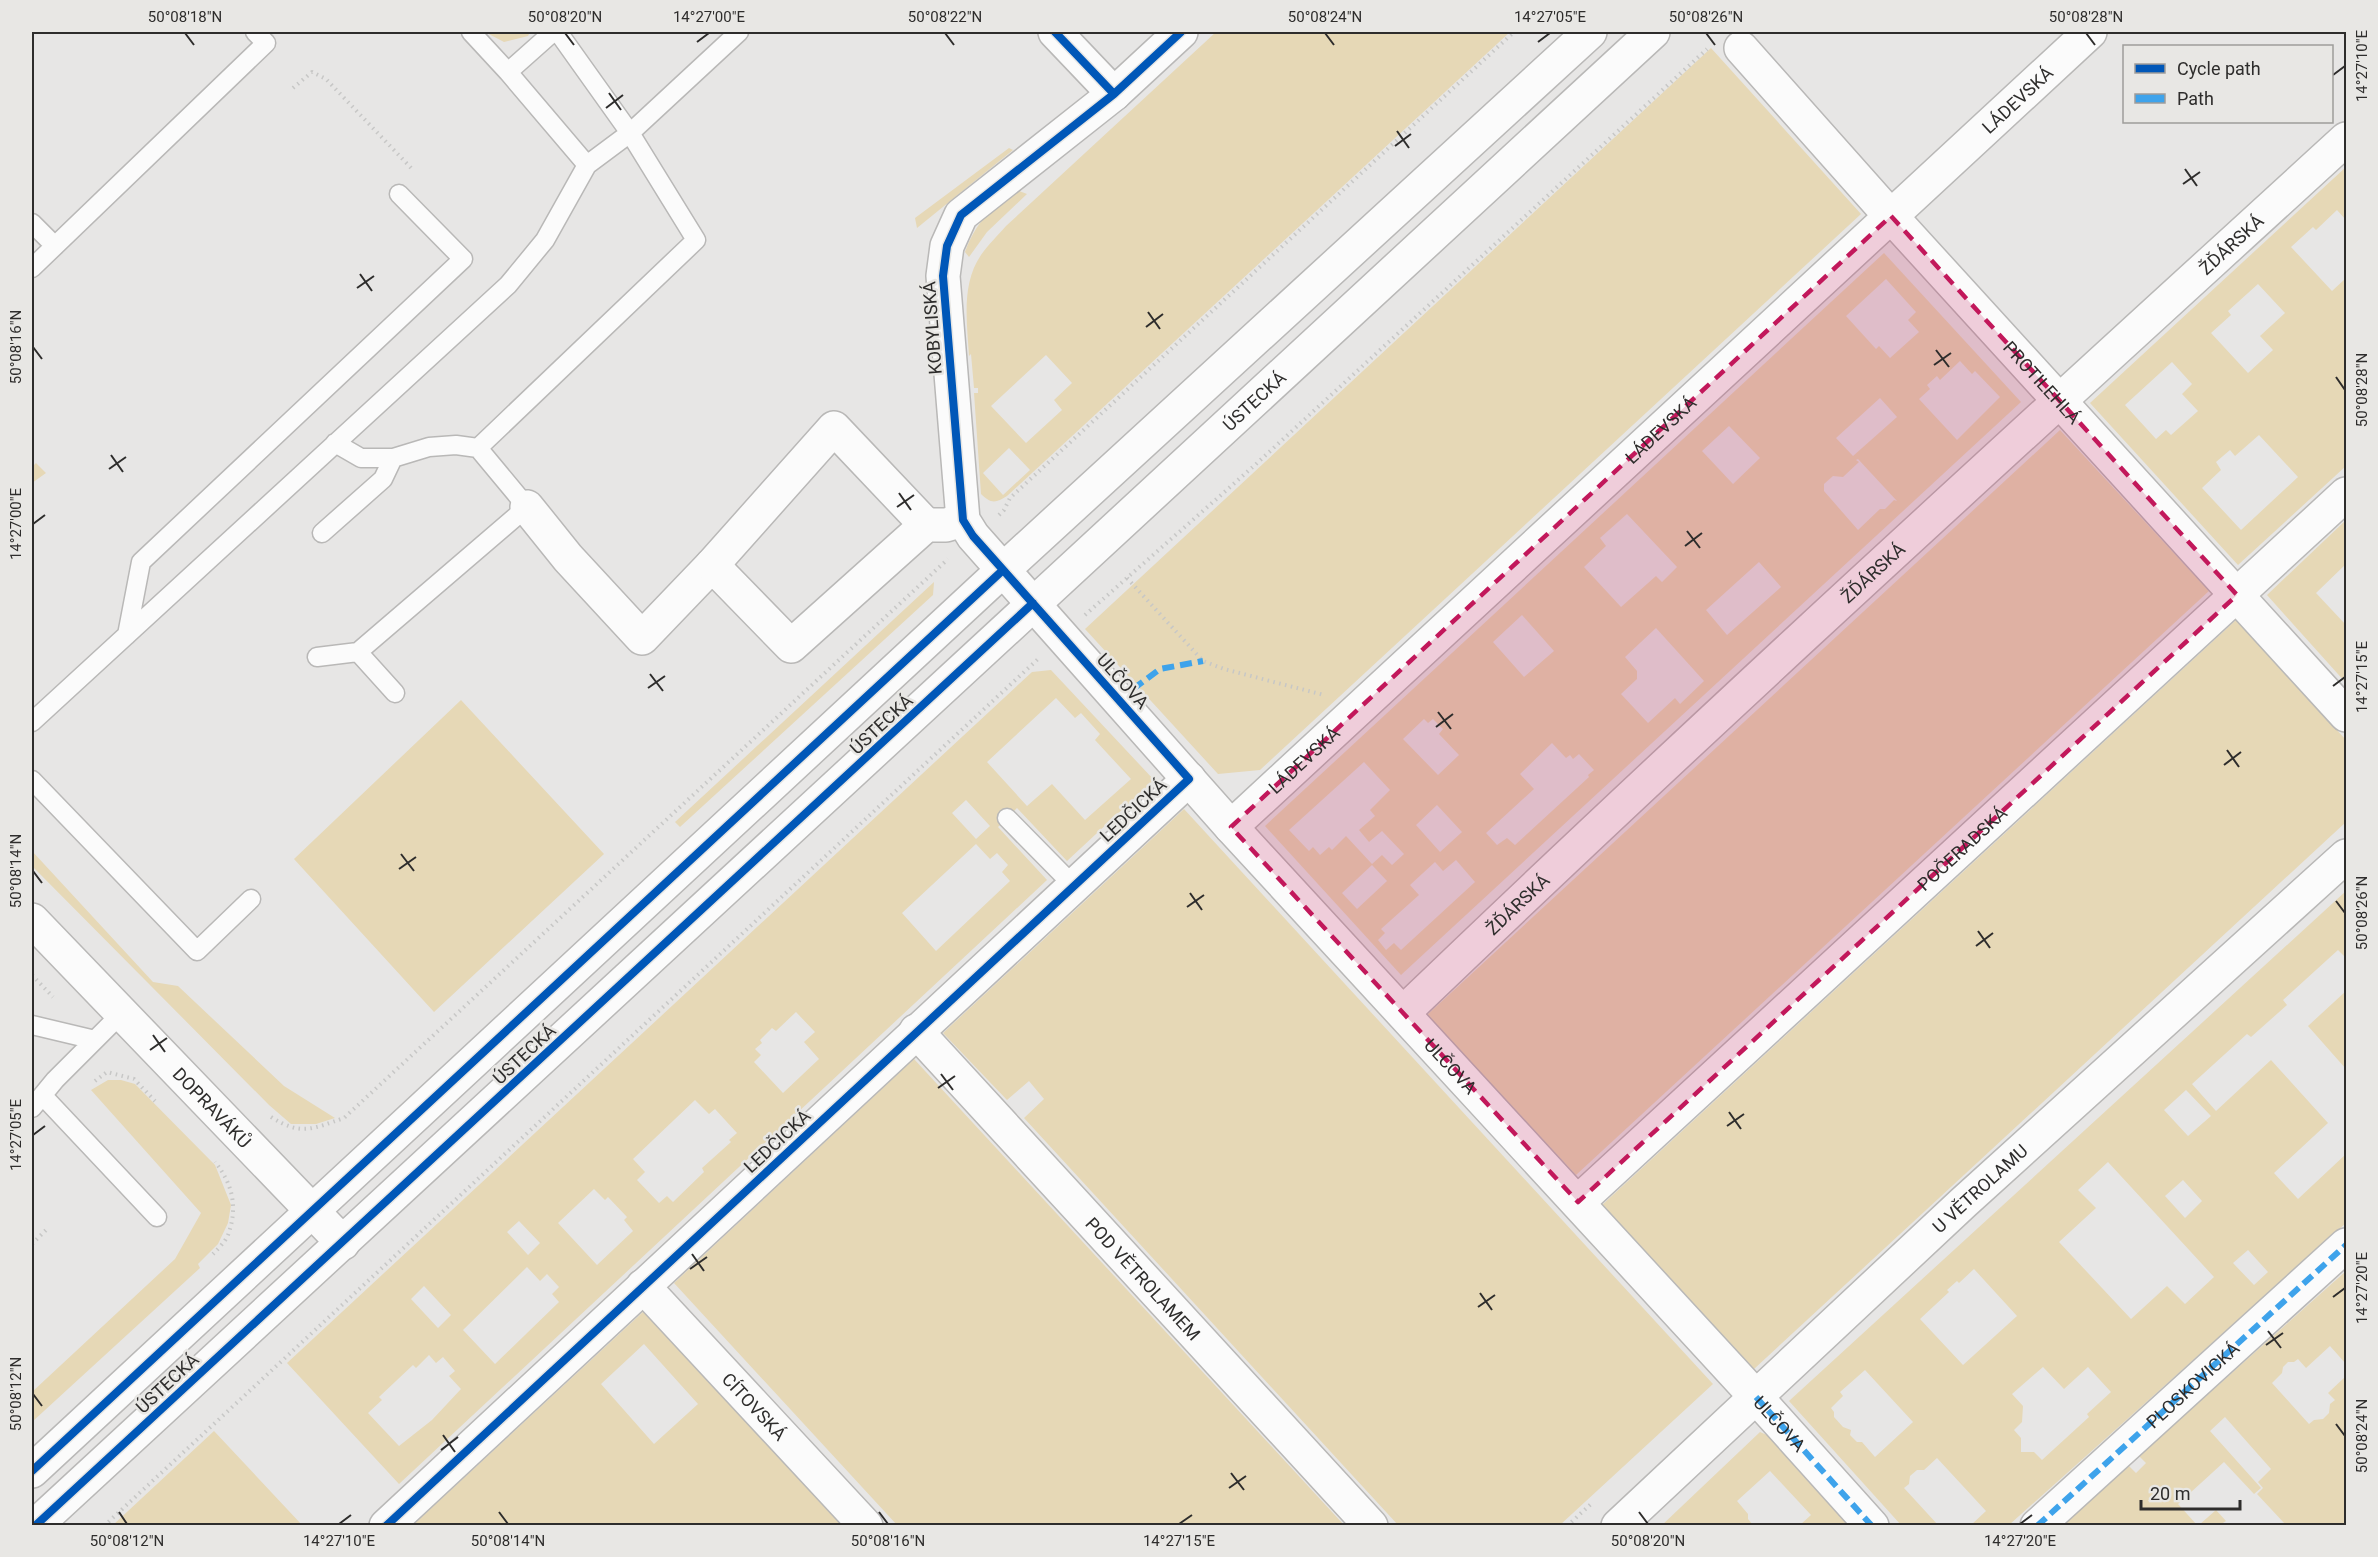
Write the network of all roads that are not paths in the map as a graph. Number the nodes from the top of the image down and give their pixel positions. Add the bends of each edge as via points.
1 (255, 32) edge
2 (553, 32) edge
3 (558, 32) edge
4 (739, 32) edge
5 (1055, 32) edge
6 (1181, 32) edge
7 (1590, 32) edge
8 (1653, 32) edge
9 (2090, 32) edge
10 (475, 35) edge
11 (1726, 46) road end
12 (508, 72) junction
13 (1114, 94) junction
14 (630, 133) junction
15 (2346, 139) edge
16 (586, 165) junction
17 (399, 194) dead end
18 (1891, 216) junction
19 (32, 223) edge
20 (55, 246) junction
21 (32, 268) edge
22 (2061, 400) junction
23 (335, 443) junction
24 (478, 448) junction
25 (393, 458) junction
26 (2346, 494) edge
27 (527, 507) junction
28 (963, 520) junction
29 (926, 525) junction
30 (322, 533) dead end
31 (712, 565) junction
32 (1003, 570) junction
33 (2237, 595) junction
34 (1033, 603) junction
35 (127, 635) junction
36 (358, 652) junction
37 (317, 657) dead end
38 (395, 693) dead end
39 (2346, 715) edge
40 (32, 722) edge
41 (1189, 779) junction
42 (32, 780) edge
43 (1007, 818) dead end
44 (1231, 827) junction
45 (2346, 856) edge
46 (1073, 885) junction
47 (251, 898) dead end
48 (32, 920) edge
49 (1403, 1013) junction
50 (121, 1014) junction
51 (32, 1025) edge
52 (916, 1031) junction
53 (95, 1040) junction
54 (38, 1102) edge
55 (1578, 1202) junction
56 (313, 1212) junction
57 (157, 1217) dead end
58 (343, 1243) junction
59 (2346, 1245) edge
60 (644, 1286) junction
61 (1756, 1397) junction
62 (32, 1471) edge
63 (35, 1526) edge
64 (386, 1526) edge
65 (866, 1526) edge
66 (1371, 1526) edge
67 (1618, 1526) edge
68 (1872, 1526) edge
69 (2037, 1526) edge

1 - 20 lane via 266,43
2 - 12 lane
3 - 14 lane
4 - 14 lane
5 - 13 street
6 - 13 street, KOBYLISKÁ
7 - 32 street, ÚSTECKÁ
8 - 34 street, ÚSTECKÁ
9 - 18 street, LÁDEVSKÁ
10 - 12 lane
11 - 18 street, PROTILEHLÁ
12 - 16 lane
13 - 28 street, KOBYLISKÁ via 961,215 947,246 943,276
14 - 16 lane
14 - 24 lane via 696,240
15 - 22 street, ŽĎÁRSKÁ
16 - 23 lane via 545,240 508,285
17 - 35 lane via 463,259 141,562
18 - 22 street, PROTILEHLÁ
18 - 44 street, LÁDEVSKÁ
19 - 20 lane
20 - 21 lane
22 - 33 street, PROTILEHLÁ
22 - 49 street, ŽĎÁRSKÁ
23 - 25 lane via 361,458
23 - 35 lane
24 - 25 lane via 429,447
24 - 27 lane
25 - 30 lane via 382,479
26 - 33 street, POČERADSKÁ
27 - 31 street via 642,638
27 - 36 lane
28 - 29 street
28 - 32 street
29 - 31 street via 791,646
29 - 31 street via 834,428
32 - 34 street, ULČOVA
32 - 56 street, ÚSTECKÁ
33 - 39 street, PROTILEHLÁ
33 - 55 street, POČERADSKÁ
34 - 41 street, ULČOVA
34 - 58 street, ÚSTECKÁ
35 - 40 lane
36 - 37 lane
36 - 38 lane
41 - 44 street, ULČOVA
41 - 46 street, LEDČICKÁ
42 - 47 lane via 197,951
43 - 46 lane
44 - 49 street, ULČOVA
45 - 61 street, U VĚTROLAMU via 1963,1203
46 - 52 street, LEDČICKÁ
48 - 50 street, DOPRAVÁKŮ
49 - 55 street, ULČOVA
50 - 53 lane
50 - 56 street, DOPRAVÁKŮ
51 - 53 lane
52 - 60 street, LEDČICKÁ
52 - 66 street, POD VĚTROLAMEM
53 - 54 lane
54 - 57 lane
55 - 61 street, ULČOVA
56 - 58 street, DOPRAVÁKŮ
56 - 62 street, ÚSTECKÁ
58 - 63 street, ÚSTECKÁ
59 - 69 street, PLOSKOVICKÁ
60 - 64 street, LEDČICKÁ
60 - 65 street, CÍTOVSKÁ
61 - 67 street, U VĚTROLAMU
61 - 68 street, ULČOVA

